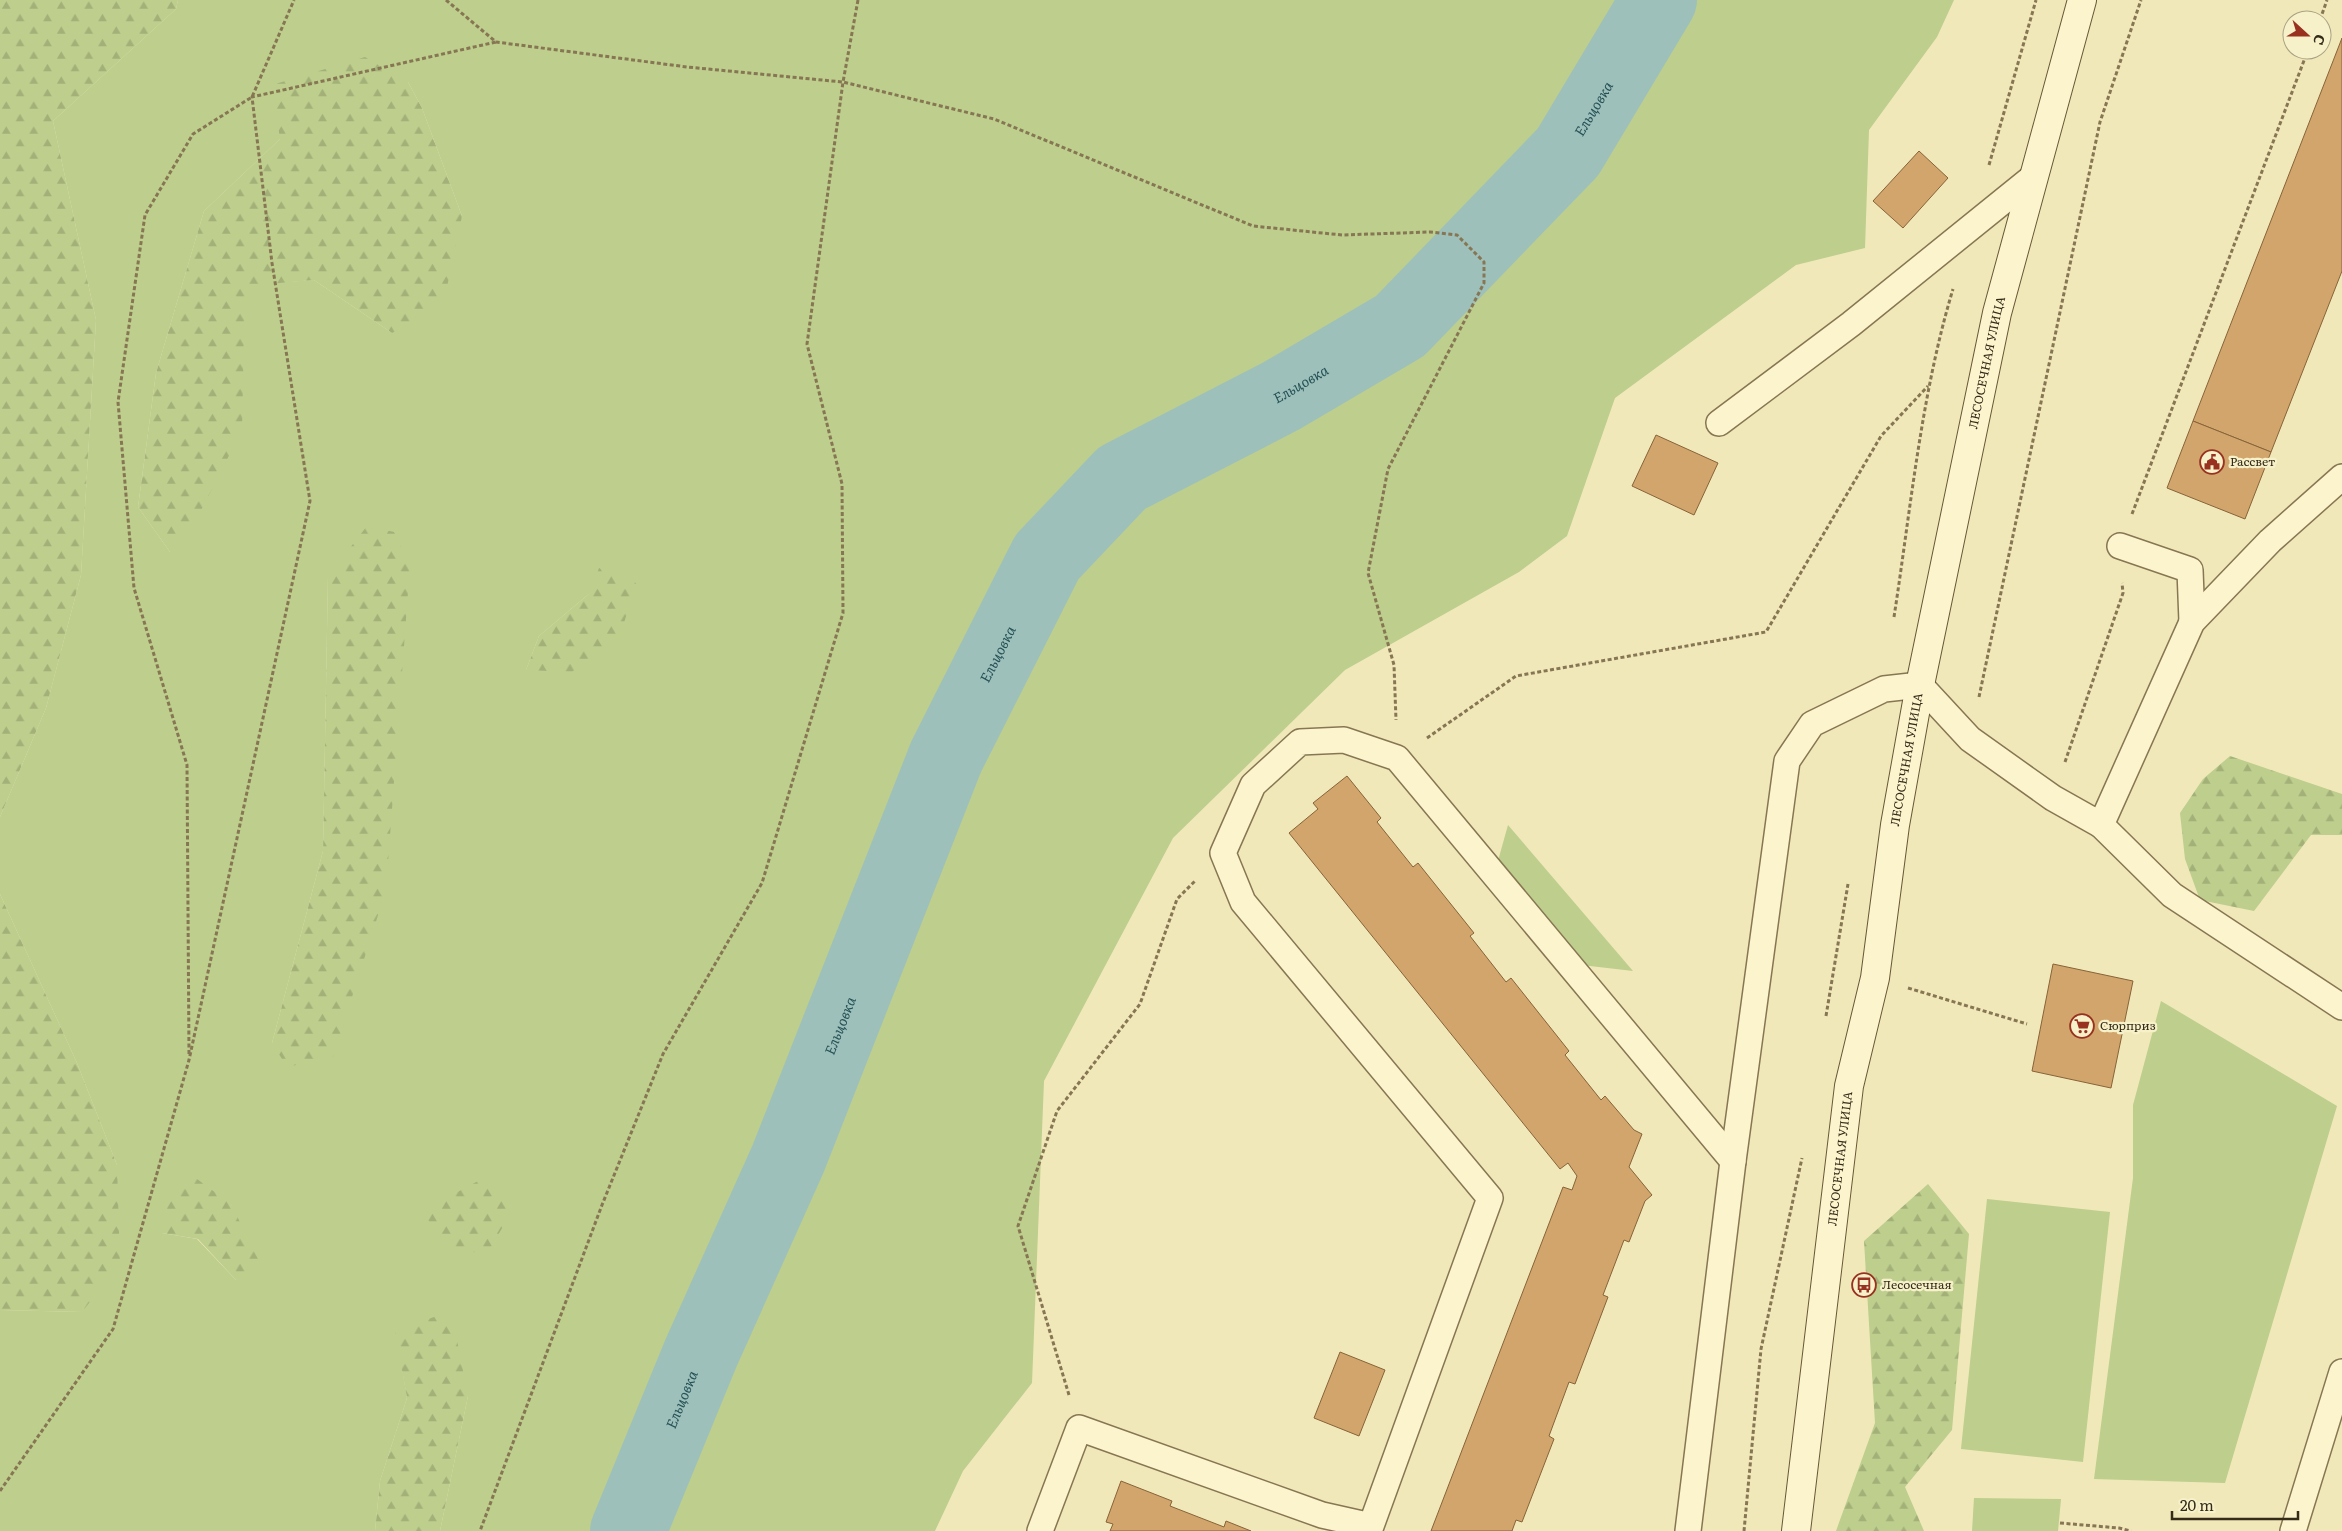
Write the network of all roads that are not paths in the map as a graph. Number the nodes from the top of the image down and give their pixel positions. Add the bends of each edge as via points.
1 (2082, 0) edge
2 (2033, 176) junction
3 (1719, 423) dead end
4 (2342, 477) edge
5 (2120, 546) road end
6 (2192, 622) junction
7 (1920, 684) junction
8 (2101, 825) junction
9 (2342, 1007) edge
10 (1733, 1161) junction
11 (2342, 1372) edge
12 (1040, 1531) edge
13 (1688, 1531) edge
14 (1796, 1531) edge
15 (2293, 1531) edge

1 - 2 street, ЛЕСОСЕЧНАЯ УЛИЦА
2 - 3 lane via 1851,324
2 - 7 street, ЛЕСОСЕЧНАЯ УЛИЦА via 1997,313
4 - 6 lane via 2270,540
5 - 6 lane via 2190,570
6 - 8 lane
7 - 8 lane via 1970,739 2053,798
7 - 10 lane via 1884,689 1812,724 1787,761
7 - 14 street, ЛЕСОСЕЧНАЯ УЛИЦА via 1875,978 1850,1086
8 - 9 lane via 2172,895
10 - 12 lane via 1397,758 1344,740 1300,742 1253,786 1223,853 1243,902 1490,1198 1371,1526 1322,1515 1079,1428
10 - 13 lane
11 - 15 lane

